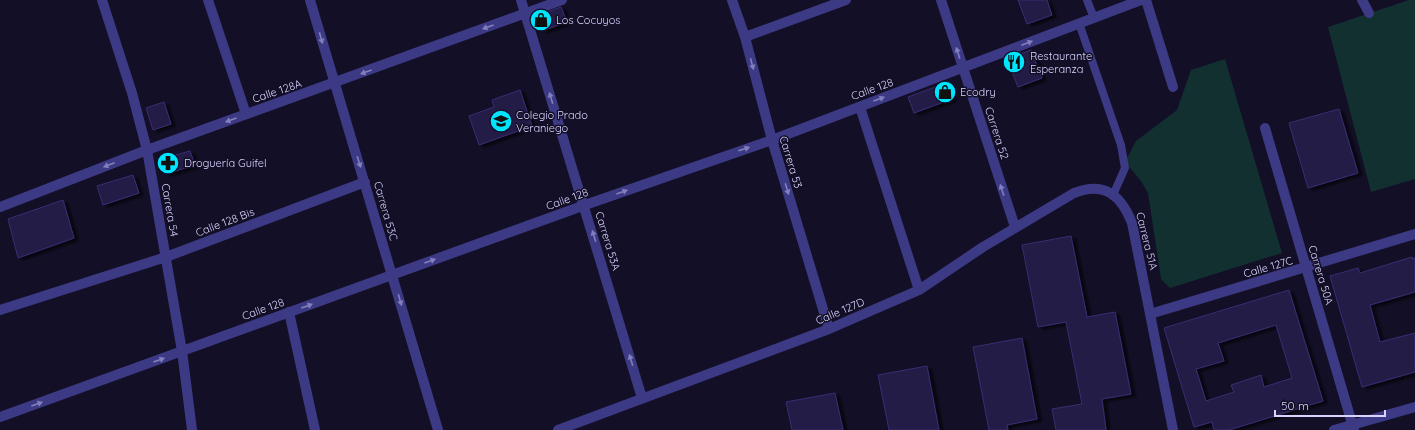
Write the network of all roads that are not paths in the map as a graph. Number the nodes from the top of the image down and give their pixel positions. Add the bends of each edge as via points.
1 (102, 0) edge
2 (208, 0) edge
3 (310, 0) edge
4 (522, 0) edge
5 (562, 0) edge
6 (732, 0) edge
7 (846, 0) edge
8 (941, 0) edge
9 (1087, 0) edge
10 (1141, 0) edge
11 (1146, 0) edge
12 (1362, 0) edge
13 (1369, 13) dead end
14 (525, 14) junction
15 (1094, 18) junction
16 (1079, 23) junction
17 (745, 36) junction
18 (963, 68) junction
19 (334, 83) junction
20 (1173, 87) dead end
21 (860, 107) junction
22 (246, 114) junction
23 (1265, 128) dead end
24 (772, 140) junction
25 (147, 150) junction
26 (365, 182) junction
27 (1113, 195) junction
28 (585, 205) junction
29 (0, 207) edge
30 (1014, 227) junction
31 (1415, 234) edge
32 (166, 257) junction
33 (1306, 268) junction
34 (392, 275) junction
35 (919, 290) junction
36 (0, 310) edge
37 (289, 312) junction
38 (1150, 314) junction
39 (829, 330) junction
40 (182, 351) junction
41 (642, 398) junction
42 (1415, 407) edge
43 (0, 417) edge
44 (1353, 427) edge
45 (192, 430) edge
46 (315, 430) edge
47 (438, 430) edge
48 (558, 430) edge
49 (1173, 430) edge
50 (1334, 430) edge

1 - 25 street, Carrera 54 via 132,93
2 - 22 street
3 -> 19 street, Carrera 53C
4 - 14 street, Carrera 53A
5 - 14 street, Calle 128A
6 - 17 street, Carrera 53
7 - 17 street
18 -> 8 street, Carrera 52
9 - 15 street
10 - 15 street, Calle 128
11 - 20 street
12 - 13 street
14 -> 19 street, Calle 128A
28 -> 14 street, Carrera 53A
15 - 16 street, Calle 128
18 -> 16 street, Calle 128
16 - 27 street via 1121,145 1125,168
17 -> 24 street, Carrera 53
21 -> 18 street, Calle 128
30 -> 18 street, Carrera 52
19 - 22 street, Calle 128A
19 -> 26 street, Carrera 53C
21 - 24 street, Calle 128
21 - 35 street
22 -> 25 street, Calle 128A
23 - 33 street, Carrera 50A
28 -> 24 street, Calle 128
24 -> 39 street, Carrera 53
25 -> 29 street, Calle 128A
25 - 32 street, Carrera 54
26 - 32 street, Calle 128 Bis
26 - 34 street, Carrera 53C
27 - 30 street, Calle 127D via 1097,188 1085,188
27 - 38 street, Carrera 51A via 1120,200 1132,223
34 -> 28 street, Calle 128
41 -> 28 street, Carrera 53A
30 - 35 street, Calle 127D
31 - 33 street, Calle 127C
32 - 36 street, Calle 128 Bis
32 - 40 street, Carrera 54
33 - 38 street, Calle 127C
33 - 44 street, Carrera 50A
37 -> 34 street, Calle 128
34 -> 47 street, Carrera 53C
35 - 39 street, Calle 127D
37 - 40 street, Calle 128
37 - 46 street
38 - 49 street, Carrera 51A
39 - 41 street, Calle 127D
43 -> 40 street, Calle 128
40 - 45 street, Carrera 54
41 - 48 street, Calle 127D
42 - 44 street
44 - 50 street

